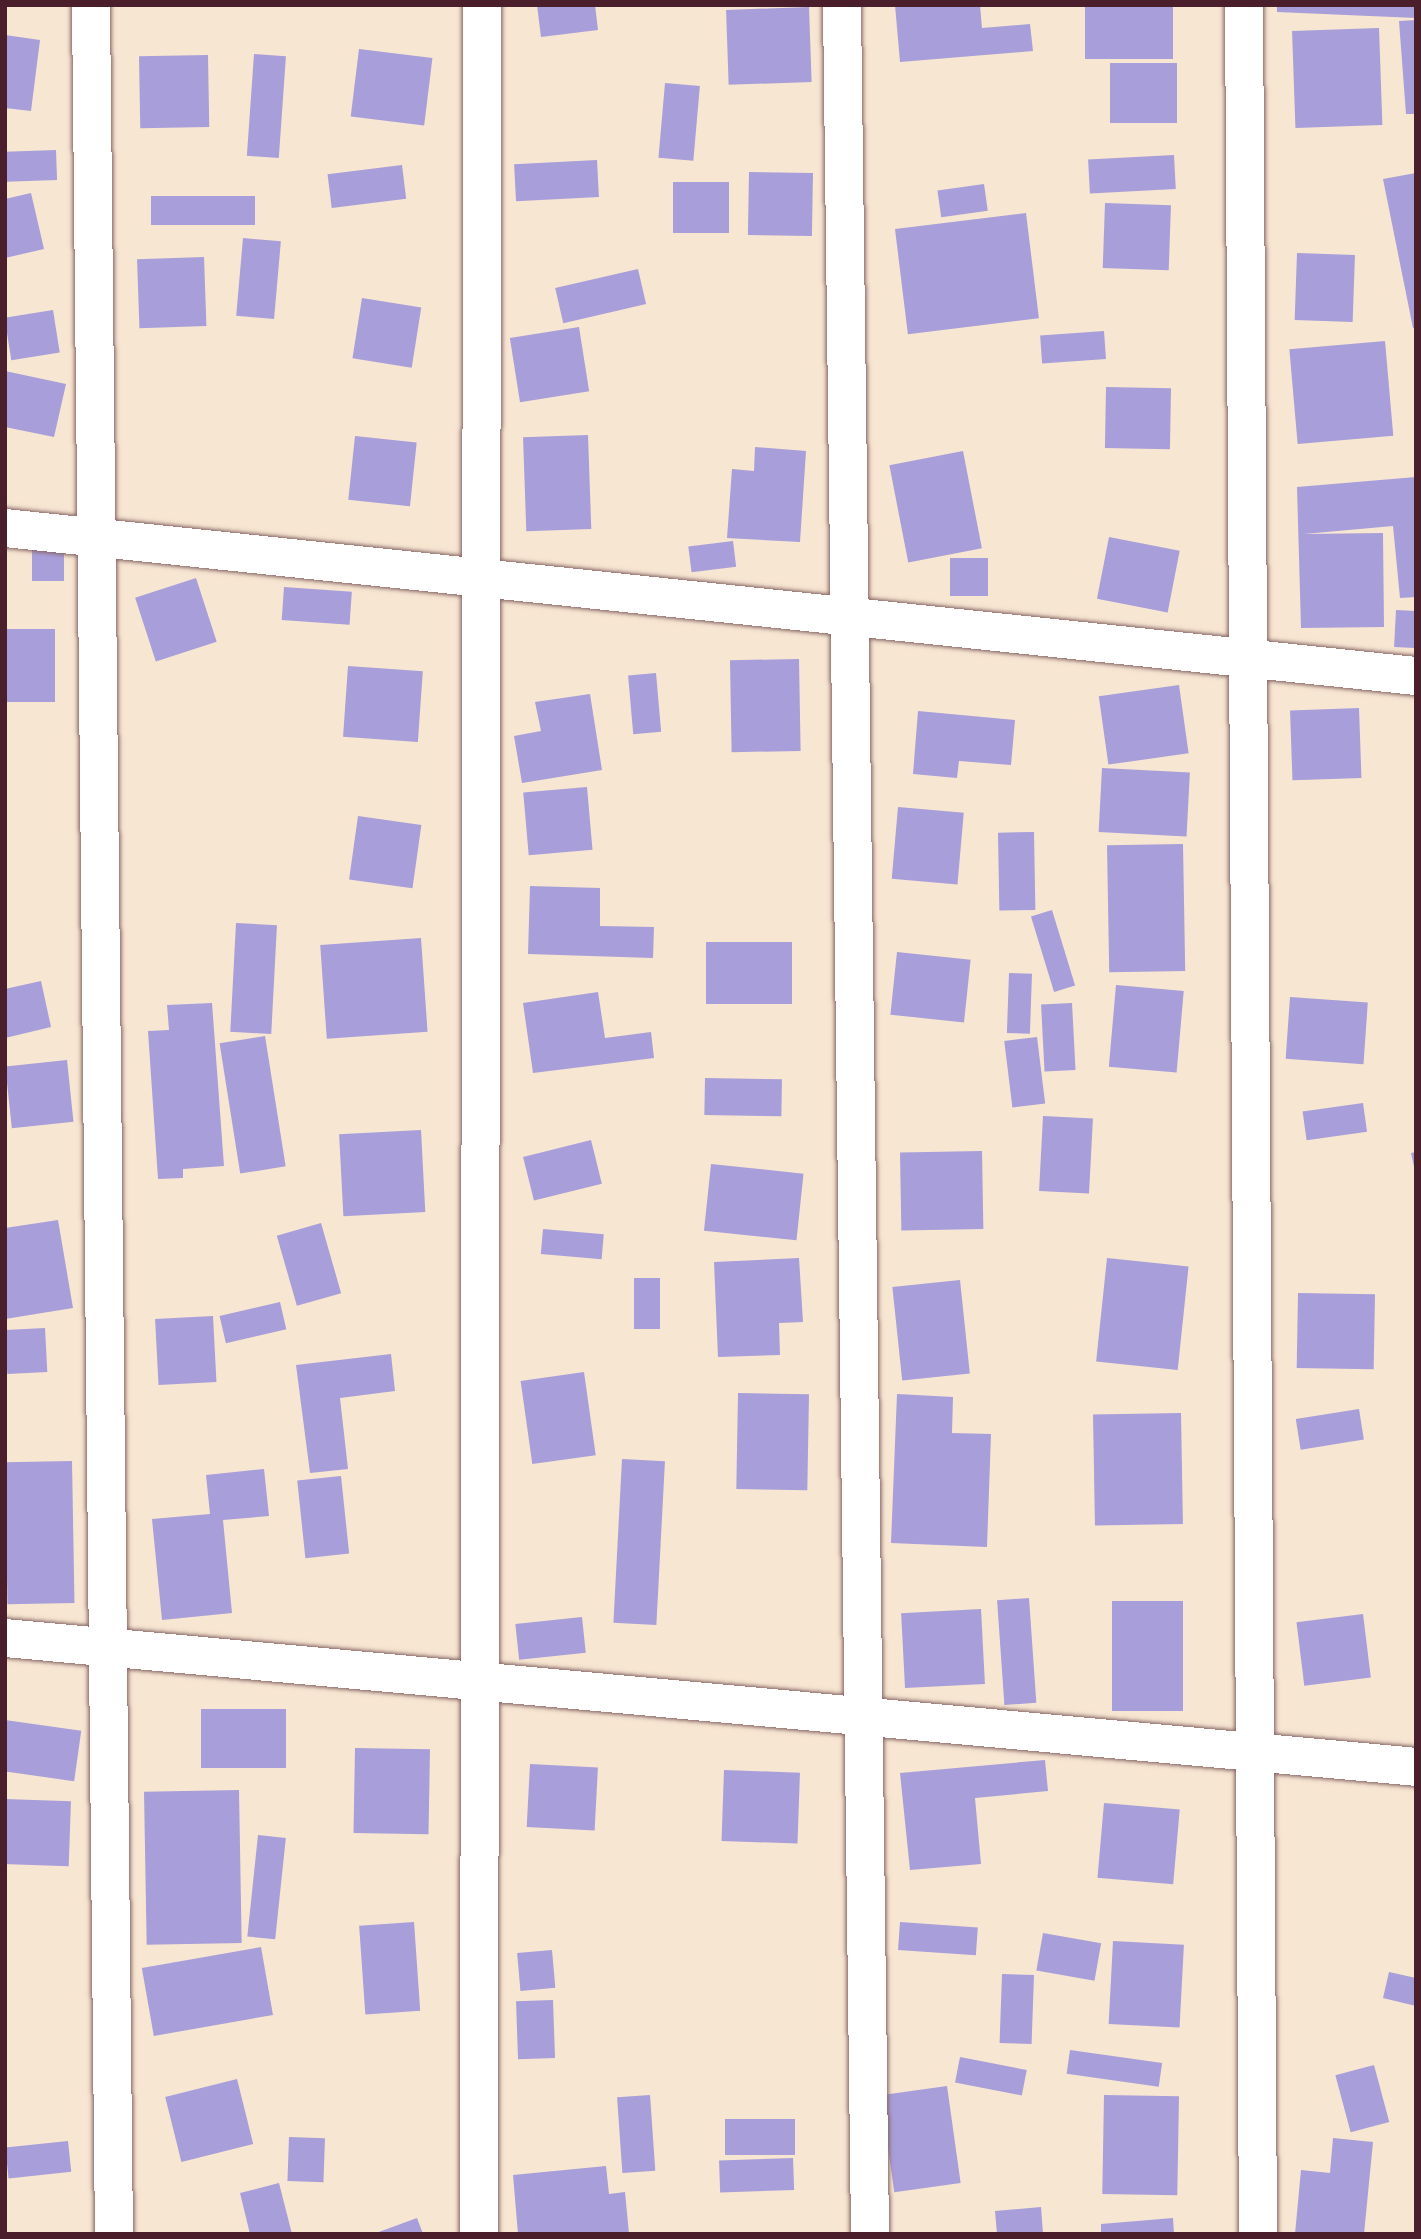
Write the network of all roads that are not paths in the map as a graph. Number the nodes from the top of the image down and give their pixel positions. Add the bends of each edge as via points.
1 (91, 5) edge
2 (482, 5) edge
3 (842, 5) edge
4 (1244, 5) edge
5 (5, 528) edge
6 (95, 537) junction
7 (480, 578) junction
8 (850, 617) junction
9 (1248, 659) junction
10 (1416, 676) edge
11 (5, 1638) edge
12 (108, 1648) junction
13 (480, 1682) junction
14 (862, 1717) junction
15 (1257, 1753) junction
16 (1416, 1767) edge
17 (114, 2234) edge
18 (480, 2234) edge
19 (870, 2234) edge
20 (1258, 2234) edge

1 - 6 street
2 - 7 street
3 - 8 street
4 - 9 street
5 - 6 street
6 - 7 street
6 - 12 street
7 - 8 street
7 - 13 street
8 - 9 street
8 - 14 street
9 - 10 street
9 - 15 street
11 - 12 street
12 - 13 street
12 - 17 street
13 - 14 street
13 - 18 street
14 - 15 street
14 - 19 street
15 - 16 street
15 - 20 street

